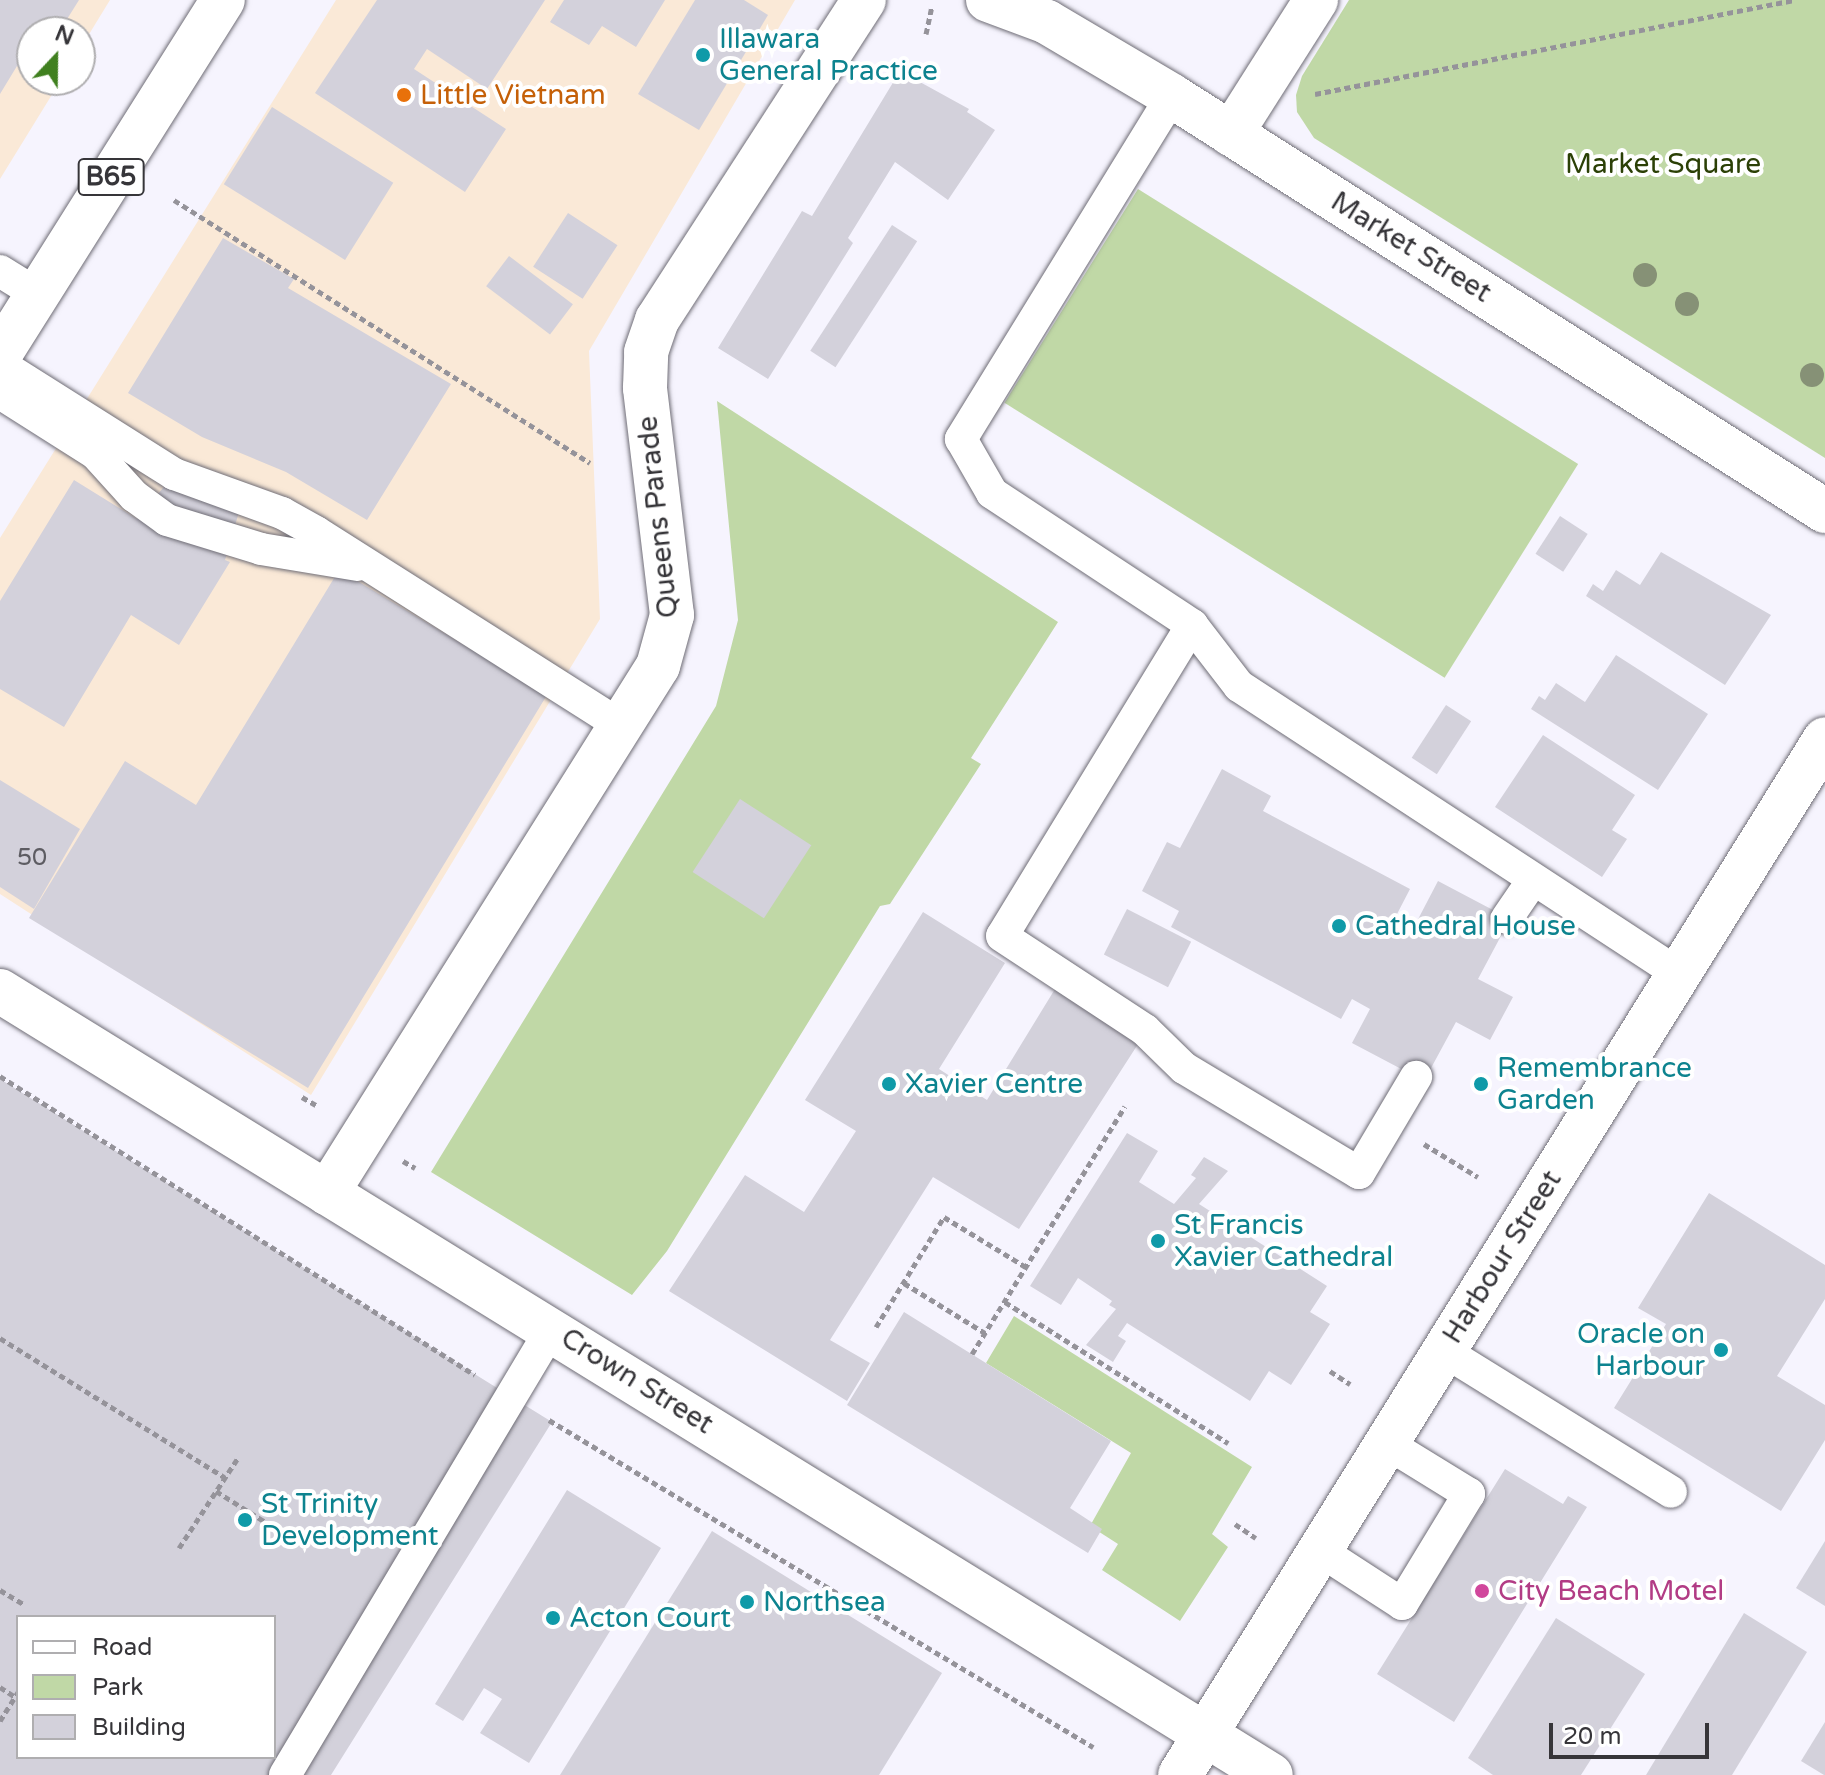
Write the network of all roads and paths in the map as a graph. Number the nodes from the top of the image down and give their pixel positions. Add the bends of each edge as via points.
1 (223, 0) edge
2 (864, 0) edge
3 (988, 0) edge
4 (1316, 0) edge
5 (1788, 1) edge
6 (932, 6) dead end
7 (926, 34) dead end
8 (1310, 95) dead end
9 (1172, 96) junction
10 (1231, 134) junction
11 (174, 200) dead end
12 (0, 271) edge
13 (37, 294) junction
14 (0, 354) edge
15 (0, 364) edge
16 (0, 393) edge
17 (590, 463) dead end
18 (1825, 511) edge
19 (394, 580) junction
20 (1192, 625) junction
21 (620, 725) junction
22 (1825, 739) edge
23 (1533, 880) junction
24 (1507, 918) dead end
25 (1679, 974) junction
26 (0, 991) edge
27 (1416, 1077) dead end
28 (302, 1097) dead end
29 (316, 1105) dead end
30 (1125, 1106) dead end
31 (1450, 1160) dead end
32 (1478, 1177) dead end
33 (327, 1193) junction
34 (1026, 1267) junction
35 (904, 1283) junction
36 (1005, 1302) junction
37 (876, 1327) dead end
38 (552, 1328) junction
39 (985, 1333) junction
40 (0, 1338) edge
41 (1444, 1351) junction
42 (972, 1354) dead end
43 (1330, 1371) dead end
44 (1350, 1384) dead end
45 (1228, 1443) dead end
46 (1386, 1443) junction
47 (238, 1458) dead end
48 (224, 1477) junction
49 (216, 1491) junction
50 (1671, 1492) dead end
51 (267, 1523) dead end
52 (1235, 1524) dead end
53 (1256, 1538) dead end
54 (179, 1548) dead end
55 (1319, 1550) junction
56 (0, 1590) edge
57 (23, 1604) dead end
58 (16, 1697) edge
59 (0, 1721) edge
60 (1205, 1734) junction
61 (285, 1775) edge
62 (1180, 1775) edge
63 (1271, 1775) edge

1 - 13 street, B65
2 - 21 street, Queens Parade via 657,320 646,352 645,388 672,615 658,666
3 - 9 street, Market Street via 1047,22
4 - 10 street
5 - 8 path
6 - 7 path
9 - 10 street, Market Street
9 - 20 lane via 961,439 992,493
10 - 18 street, Market Street
11 - 17 path
12 - 13 lane
13 - 14 street, B65
15 - 19 lane via 174,474 282,513
16 - 19 lane via 96,454 134,496 167,520 261,549 348,561
19 - 21 lane
20 - 23 lane via 1239,686
20 - 27 lane via 1002,936 1145,1030 1184,1068 1359,1173
21 - 33 street, Queens Parade
22 - 25 street, Harbour Street
23 - 24 lane
23 - 25 lane
25 - 41 street, Harbour Street
26 - 33 street, Crown Street
28 - 29 path
30 - 34 path
31 - 32 path
33 - 38 street, Crown Street
34 - 35 path via 944,1217
34 - 36 path
35 - 37 path
35 - 39 path
36 - 39 path
36 - 45 path
38 - 60 street, Crown Street
38 - 61 lane
39 - 42 path
40 - 48 path
41 - 46 street, Harbour Street
41 - 50 lane
43 - 44 path
46 - 55 street, Harbour Street
46 - 55 lane via 1469,1494 1402,1604
47 - 48 path
48 - 49 path
49 - 51 path
49 - 54 path
52 - 53 path
55 - 60 street, Harbour Street
56 - 57 path
58 - 59 path
60 - 62 street, Harbour Street
60 - 63 street, Crown Street

